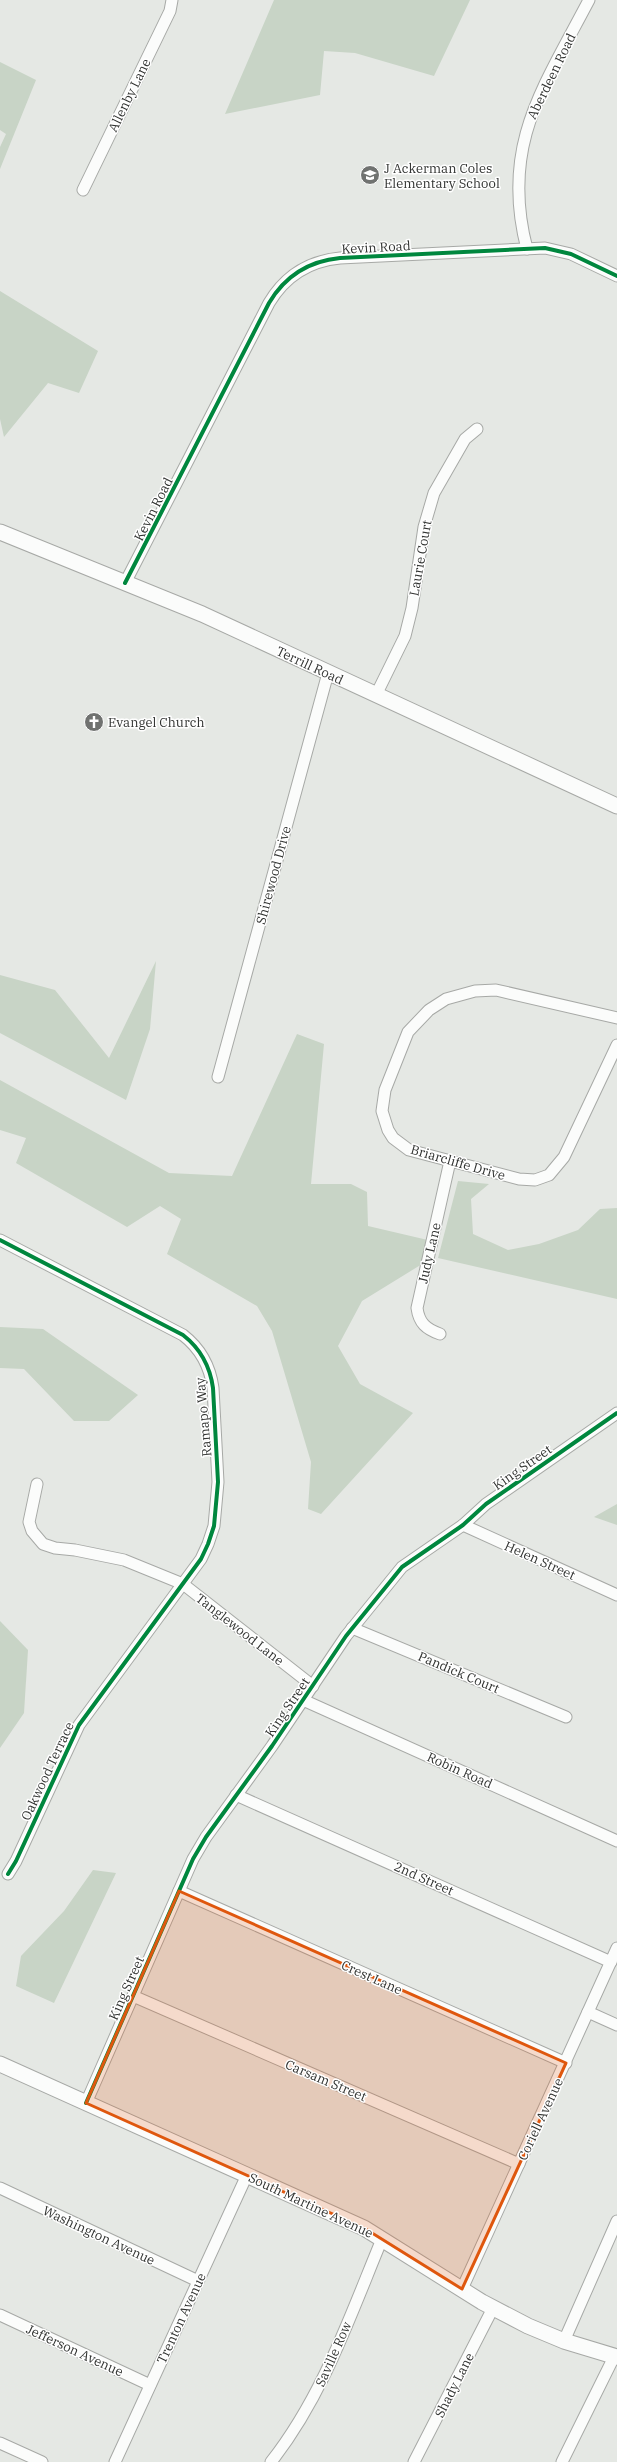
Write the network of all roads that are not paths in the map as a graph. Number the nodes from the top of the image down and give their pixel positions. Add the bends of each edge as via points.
1 (172, 0) edge
2 (589, 0) edge
3 (83, 190) dead end
4 (527, 249) junction
5 (617, 276) edge
6 (477, 429) dead end
7 (0, 532) edge
8 (125, 583) junction
9 (328, 673) junction
10 (376, 695) junction
11 (617, 806) edge
12 (617, 1018) edge
13 (617, 1045) edge
14 (218, 1077) dead end
15 (450, 1161) junction
16 (0, 1240) edge
17 (440, 1334) dead end
18 (617, 1414) edge
19 (37, 1484) dead end
20 (463, 1525) junction
21 (183, 1584) junction
22 (617, 1594) edge
23 (352, 1628) junction
24 (313, 1686) junction
25 (303, 1700) junction
26 (566, 1717) dead end
27 (236, 1795) junction
28 (617, 1841) edge
29 (8, 1874) dead end
30 (179, 1891) junction
31 (617, 1948) edge
32 (611, 1962) junction
33 (133, 1996) junction
34 (588, 2012) junction
35 (617, 2025) edge
36 (566, 2063) junction
37 (0, 2064) edge
38 (86, 2103) junction
39 (519, 2164) junction
40 (247, 2175) junction
41 (0, 2188) edge
42 (617, 2221) edge
43 (382, 2239) junction
44 (198, 2281) junction
45 (462, 2289) junction
46 (493, 2308) junction
47 (0, 2315) edge
48 (564, 2341) junction
49 (615, 2357) edge
50 (150, 2385) junction
51 (0, 2443) edge
52 (42, 2462) edge
53 (114, 2462) edge
54 (271, 2462) edge
55 (414, 2462) edge
56 (562, 2462) edge

1 - 3 street, Allenby Lane via 170,11
2 - 4 street, Aberdeen Road via 536,101 523,142 518,178 519,207
4 - 5 street, Kevin Road via 545,248 571,254
4 - 8 street, Kevin Road via 331,259 306,267 291,276 269,303
6 - 10 street, Laurie Court via 465,439 434,493 424,527 412,608 405,636
7 - 8 main road, Terrill Road
8 - 9 main road, Terrill Road via 202,614
9 - 10 main road, Terrill Road
9 - 14 street, Shirewood Drive
10 - 11 main road, Terrill Road
12 - 15 street, Briarcliffe Drive via 496,990 460,994 429,1010 408,1032 386,1090 382,1111 388,1130 400,1145 409,1150
13 - 15 street, Briarcliffe Drive via 564,1157 549,1175 527,1181
15 - 17 street, Judy Lane via 417,1308 427,1329
16 - 21 street, Ramapo Way via 183,1335 206,1361 213,1388 218,1482 216,1513 214,1526 201,1559
18 - 20 street, King Street via 486,1504
19 - 21 street, Tanglewood Lane via 29,1522 32,1531 43,1544 124,1560
20 - 22 street, Helen Street
20 - 23 street, King Street via 402,1567
21 - 24 street, Tanglewood Lane
21 - 29 street, Oakwood Terrace via 79,1725
23 - 24 street, King Street
23 - 26 street, Pandick Court
24 - 25 street, King Street
25 - 27 street, King Street
25 - 28 street, Robin Road
27 - 30 street, King Street via 206,1837
27 - 32 street, 2nd Street
30 - 33 street, King Street
30 - 36 street, Crest Lane
31 - 32 street, Coriell Avenue
32 - 34 street, Coriell Avenue
33 - 38 street, King Street
33 - 39 street, Carsam Street
34 - 35 street
34 - 36 street, Coriell Avenue
36 - 39 street, Coriell Avenue
37 - 38 main road, South Martine Avenue
38 - 40 main road, South Martine Avenue
39 - 45 street, Coriell Avenue
40 - 43 main road, South Martine Avenue via 364,2228
40 - 44 street, Trenton Avenue
41 - 44 street, Washington Avenue
42 - 48 street
43 - 45 main road, South Martine Avenue
43 - 54 street, Saville Row via 323,2381 290,2437
44 - 50 street, Trenton Avenue
45 - 46 main road, South Martine Avenue
46 - 48 main road, South Martine Avenue
46 - 55 street, Shady Lane
47 - 50 street, Jefferson Avenue
48 - 49 main road, South Martine Avenue
49 - 56 street
50 - 53 street, Trenton Avenue
51 - 52 street

